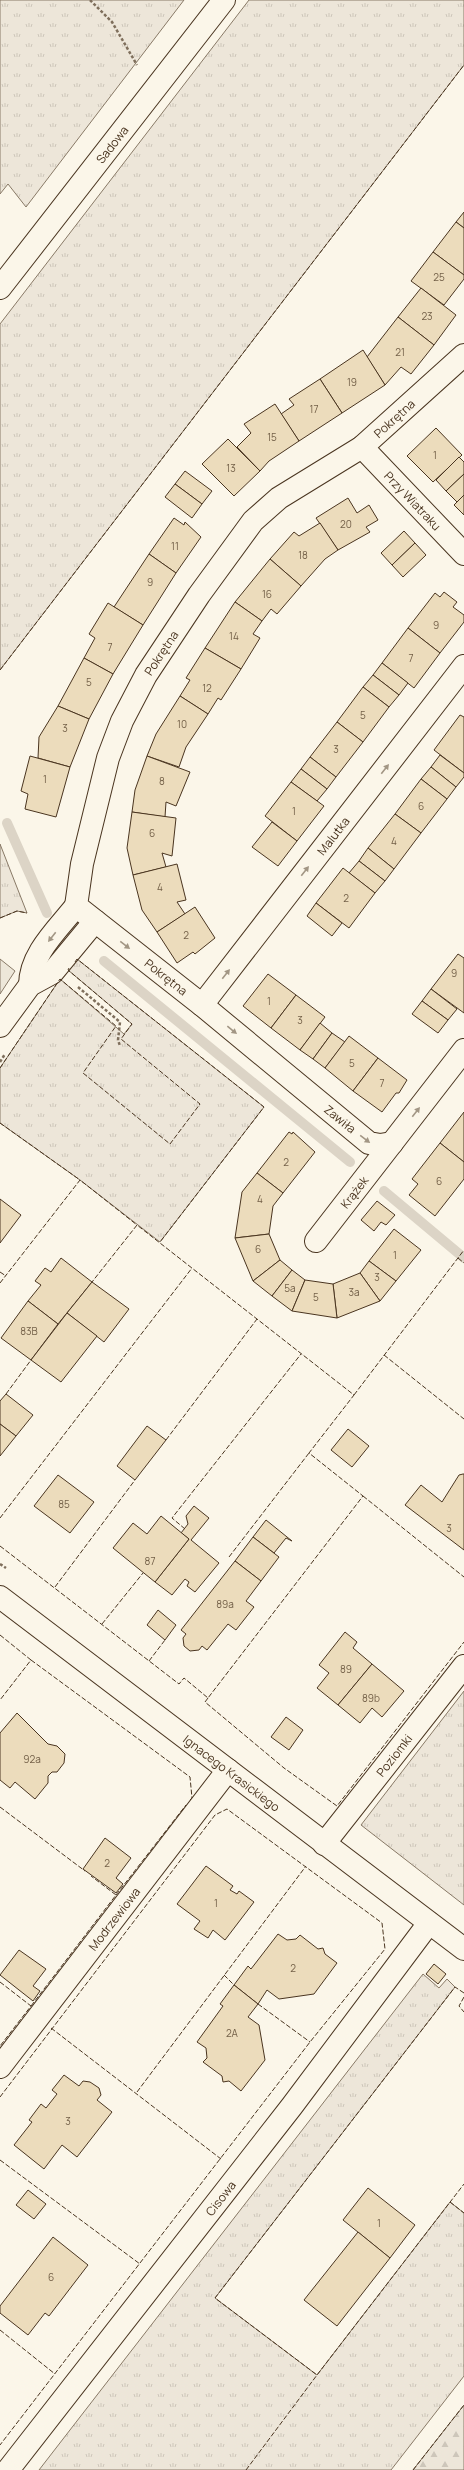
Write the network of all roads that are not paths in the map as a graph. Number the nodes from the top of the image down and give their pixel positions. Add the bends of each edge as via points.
1 (224, 0) edge
2 (0, 288) edge
3 (464, 356) edge
4 (362, 447) junction
5 (464, 554) edge
6 (464, 666) edge
7 (76, 906) junction
8 (95, 921) junction
9 (30, 985) junction
10 (202, 1005) junction
11 (0, 1026) edge
12 (464, 1050) edge
13 (392, 1143) junction
14 (316, 1241) dead end
15 (0, 1597) edge
16 (464, 1666) edge
17 (228, 1770) junction
18 (324, 1844) junction
19 (429, 1923) junction
20 (464, 1949) edge
21 (0, 2067) edge
22 (8, 2470) edge

1 - 2 street, Sadowa
3 - 4 street, Pokrętna
4 - 5 street, Przy Wiatraku
4 - 7 street, Pokrętna via 279,498 253,521 199,595 146,675 122,721 108,758 82,864
10 -> 6 street, Malutka
7 - 8 street, Pokrętna
7 -> 9 street via 35,959 30,973
8 - 9 street via 52,973
8 -> 10 street, Pokrętna
9 - 11 street
10 -> 13 street, Zawiła via 369,1143 380,1146
13 -> 12 street
13 - 14 street, Krążek
15 - 17 street, Ignacego Krasickiego
16 - 18 street, Poziomki
17 - 18 street, Ignacego Krasickiego
17 - 21 street, Modrzewiowa
18 - 19 street, Ignacego Krasickiego
19 - 20 street, Ignacego Krasickiego
19 - 22 street, Cisowa via 292,2106

